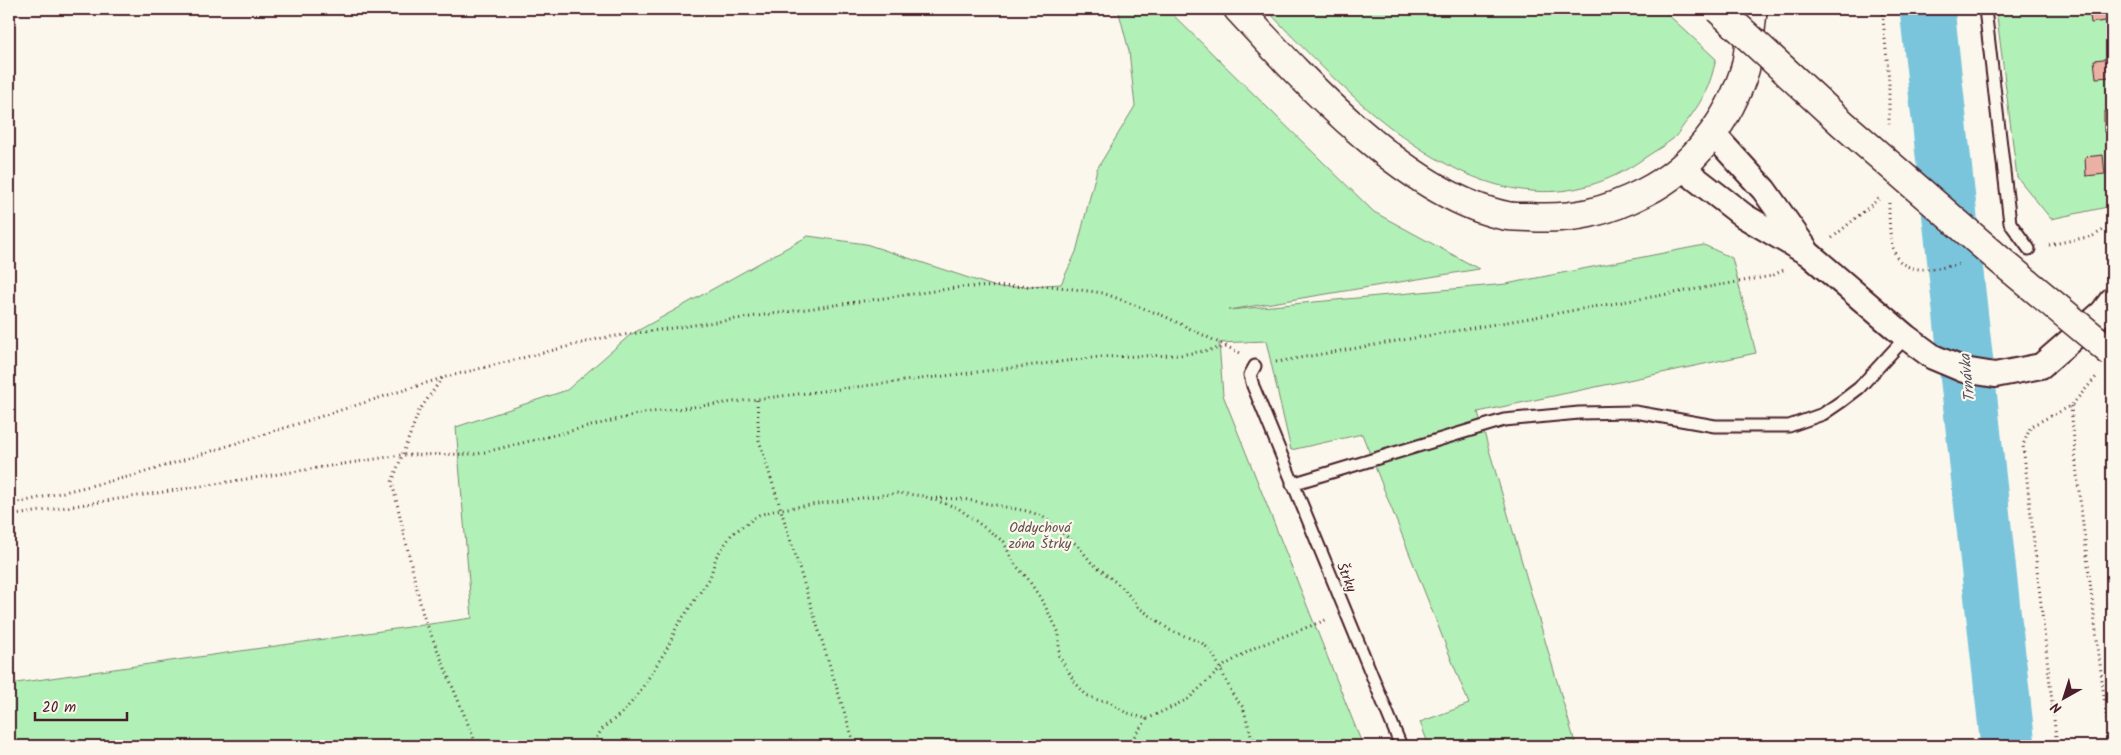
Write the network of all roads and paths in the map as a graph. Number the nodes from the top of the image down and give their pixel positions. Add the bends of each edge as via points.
1 (1238, 9) edge
2 (1718, 9) edge
3 (1753, 9) edge
4 (1882, 9) edge
5 (1985, 9) edge
6 (1889, 130) dead end
7 (1712, 133) junction
8 (1682, 168) junction
9 (1883, 195) dead end
10 (1889, 199) dead end
11 (2112, 225) edge
12 (1833, 237) dead end
13 (2028, 249) joint
14 (1799, 260) junction
15 (1963, 263) dead end
16 (2112, 300) edge
17 (1906, 337) junction
18 (2106, 362) edge
19 (1255, 366) joint
20 (442, 378) junction
21 (757, 400) junction
22 (2071, 406) junction
23 (401, 455) junction
24 (1292, 484) junction
25 (929, 498) junction
26 (9, 505) edge
27 (781, 509) junction
28 (9, 516) edge
29 (1346, 613) junction
30 (1220, 669) junction
31 (1147, 720) junction
32 (476, 746) edge
33 (591, 746) edge
34 (855, 746) edge
35 (1129, 746) edge
36 (1258, 746) edge
37 (1401, 746) edge
38 (2057, 746) edge
39 (2110, 746) edge

1 - 8 main road via 1294,70 1366,137 1420,178 1468,203 1507,216 1556,219 1590,215 1637,197
2 - 18 main road, bridge via 1843,124 2001,261
3 - 7 main road via 1745,67 1734,98
4 - 6 path via 1889,80
5 - 13 lane via 2010,223
7 - 8 main road
7 - 14 street via 1764,190
8 - 14 street
9 - 12 path
10 - 15 path via 1889,236 1898,260 1910,268 1924,270
11 - 13 path via 2094,236
14 - 17 street
14 - 19 path via 1772,276
16 - 17 street via 2103,312 2041,366 2014,373 1978,374 1956,368 1933,357
17 - 24 lane via 1842,401 1823,414 1789,426 1715,426 1635,412 1504,420
18 - 22 path
19 - 24 lane, Štrky via 1252,381
20 - 21 path via 602,338 962,287 1051,286 1104,293 1164,316 1228,347 1180,355 1098,358
20 - 23 path via 420,411
20 - 26 path via 136,475
21 - 23 path via 644,413 477,454
21 - 27 path via 759,440
22 - 38 path via 2031,426 2023,445
22 - 39 path
23 - 28 path
23 - 32 path via 392,482 423,616
24 - 29 lane, Štrky
25 - 27 path via 898,493
25 - 30 path via 963,499 1042,516 1124,589 1138,607 1170,630 1202,643 1212,652
25 - 31 path via 958,508 1004,542 1058,633 1059,656 1086,694
27 - 33 path via 759,515 732,534 716,557 710,578 677,626 638,696 603,728
27 - 34 path
29 - 30 path via 1256,647
29 - 37 lane, Štrky
30 - 31 path via 1188,699
30 - 36 path via 1242,707
31 - 35 path

